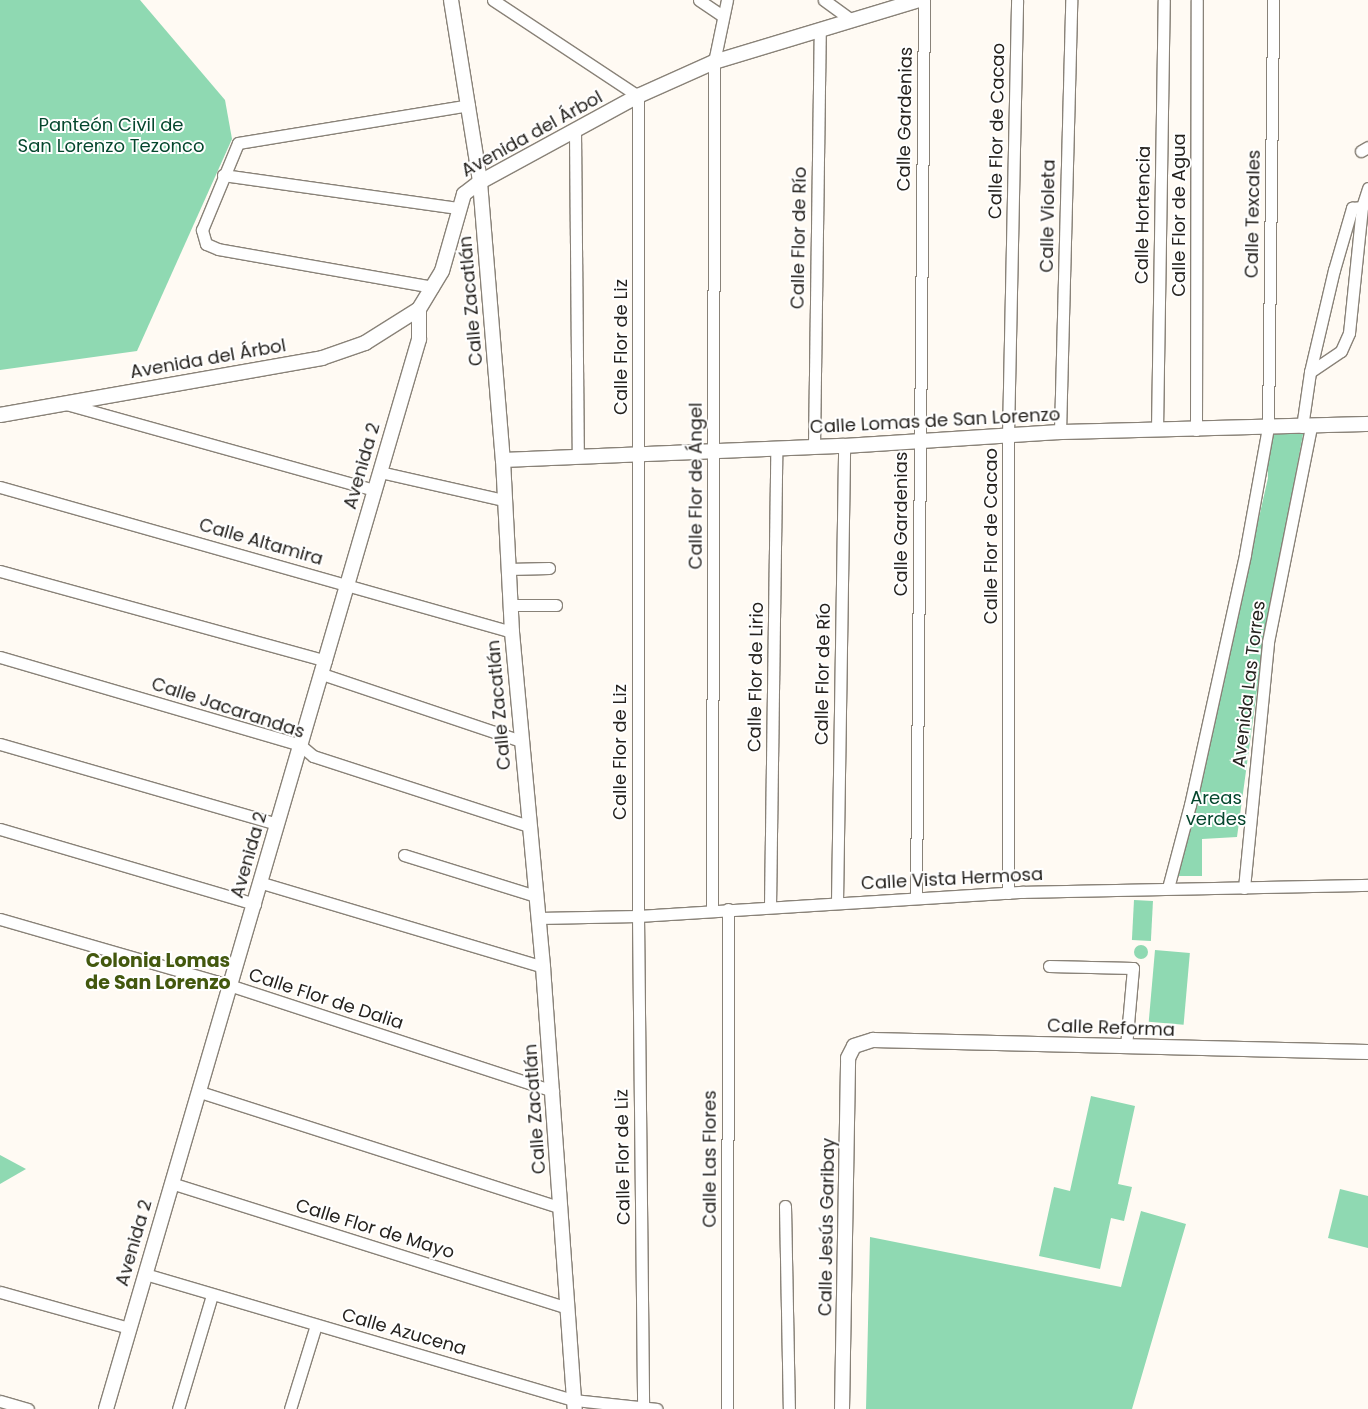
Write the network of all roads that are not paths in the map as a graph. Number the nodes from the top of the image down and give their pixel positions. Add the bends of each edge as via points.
1 (451, 0) edge
2 (493, 0) edge
3 (699, 0) edge
4 (727, 0) edge
5 (824, 0) edge
6 (920, 0) edge
7 (924, 0) edge
8 (1017, 0) edge
9 (1071, 0) edge
10 (1164, 0) edge
11 (1197, 0) edge
12 (1274, 0) edge
13 (724, 16) junction
14 (852, 20) junction
15 (820, 30) junction
16 (714, 62) junction
17 (638, 96) junction
18 (469, 105) junction
19 (574, 131) junction
20 (223, 175) junction
21 (480, 182) junction
22 (1368, 188) edge
23 (1362, 206) junction
24 (458, 208) junction
25 (433, 287) junction
26 (419, 309) junction
27 (1310, 372) junction
28 (66, 404) junction
29 (0, 415) edge
30 (1368, 424) edge
31 (1307, 427) junction
32 (1268, 428) junction
33 (1157, 430) junction
34 (1196, 430) junction
35 (1060, 432) junction
36 (1008, 435) junction
37 (918, 440) junction
38 (814, 446) junction
39 (844, 446) junction
40 (776, 448) junction
41 (714, 449) junction
42 (639, 452) junction
43 (578, 455) junction
44 (504, 460) junction
45 (380, 472) junction
46 (1260, 475) joint
47 (0, 487) edge
48 (375, 490) junction
49 (503, 500) junction
50 (549, 568) dead end
51 (508, 569) junction
52 (0, 571) edge
53 (348, 585) junction
54 (556, 605) dead end
55 (512, 606) junction
56 (512, 632) junction
57 (0, 657) edge
58 (324, 668) junction
59 (521, 741) junction
60 (0, 744) edge
61 (300, 745) junction
62 (277, 824) junction
63 (528, 826) junction
64 (0, 830) edge
65 (404, 855) dead end
66 (262, 883) junction
67 (1368, 885) edge
68 (1168, 888) junction
69 (1244, 888) junction
70 (1008, 893) junction
71 (536, 896) junction
72 (916, 898) junction
73 (836, 902) junction
74 (255, 904) junction
75 (770, 906) junction
76 (728, 909) junction
77 (712, 910) junction
78 (638, 916) junction
79 (538, 918) junction
80 (0, 919) edge
81 (1049, 966) dead end
82 (543, 967) junction
83 (232, 986) junction
84 (854, 1046) joint
85 (1126, 1047) junction
86 (1368, 1052) edge
87 (553, 1091) junction
88 (200, 1092) junction
89 (171, 1183) junction
90 (785, 1206) dead end
91 (561, 1208) junction
92 (145, 1274) junction
93 (0, 1292) edge
94 (212, 1295) junction
95 (568, 1308) junction
96 (316, 1325) junction
97 (129, 1328) junction
98 (0, 1401) edge
99 (574, 1404) edge
100 (643, 1408) edge
101 (28, 1409) edge
102 (106, 1409) edge
103 (178, 1409) edge
104 (290, 1409) edge
105 (657, 1409) edge
106 (727, 1409) edge
107 (789, 1409) edge
108 (842, 1409) edge

1 - 18 street, Calle Zacatlán
2 - 17 street
3 - 13 street
4 - 13 street, Calle Flor de Ángel
5 - 14 street
6 - 14 street, Avenida del Árbol
7 - 37 street, Calle Gardenias
8 - 36 street, Calle Flor de Cacao
9 - 35 street, Calle Violeta
10 - 33 street, Calle Hortencia
11 - 34 street, Calle Flor de Agua
12 - 32 street, Calle Texcales
13 - 16 street, Calle Flor de Ángel
14 - 15 street, Avenida del Árbol
15 - 16 street, Avenida del Árbol
15 - 38 street, Calle Flor de Río
16 - 17 street, Avenida del Árbol
16 - 41 street, Calle Flor de Ángel
17 - 19 street, Avenida del Árbol
17 - 42 street, Calle Flor de Liz
18 - 20 street via 238,143
18 - 21 street, Calle Zacatlán
19 - 21 street, Avenida del Árbol
19 - 43 street
20 - 24 street
20 - 25 street via 202,230 206,244 218,249
21 - 24 street, Avenida del Árbol via 464,194
21 - 44 street, Calle Zacatlán
22 - 23 street, Avenida Las Torres
23 - 27 street, Avenida Las Torres via 1352,208
23 - 27 street, Avenida Las Torres via 1349,333 1341,351
24 - 25 street, Avenida del Árbol via 452,239
25 - 26 street, Avenida del Árbol
26 - 28 street, Avenida del Árbol via 365,343 322,358
26 - 45 street, Avenida 2 via 419,339
27 - 31 street, Avenida Las Torres
28 - 29 street, Avenida del Árbol
28 - 48 street
30 - 31 street, Calle Lomas de San Lorenzo
31 - 32 street, Calle Lomas de San Lorenzo
31 - 69 street, Avenida Las Torres via 1268,642
32 - 34 street, Calle Lomas de San Lorenzo
32 - 46 street, Calle Texcales
33 - 34 street, Calle Lomas de San Lorenzo
33 - 35 street, Calle Lomas de San Lorenzo
35 - 36 street, Calle Lomas de San Lorenzo
36 - 37 street, Calle Lomas de San Lorenzo
36 - 70 street, Calle Flor de Cacao
37 - 39 street, Calle Lomas de San Lorenzo
37 - 72 street, Calle Gardenias
38 - 39 street, Calle Lomas de San Lorenzo
38 - 40 street, Calle Lomas de San Lorenzo
39 - 73 street, Calle Flor de Río
40 - 41 street, Calle Lomas de San Lorenzo
40 - 75 street, Calle Flor de Lirio
41 - 42 street, Calle Lomas de San Lorenzo
41 - 77 street, Calle Flor de Ángel
42 - 43 street, Calle Lomas de San Lorenzo
42 - 78 street, Calle Flor de Liz
43 - 44 street, Calle Lomas de San Lorenzo
44 - 49 street, Calle Zacatlán
45 - 48 street, Avenida 2
45 - 49 street
46 - 68 street, Avenida Las Torres via 1190,805
47 - 53 street, Calle Altamira
48 - 53 street, Avenida 2
49 - 51 street, Calle Zacatlán
50 - 51 street
51 - 55 street, Calle Zacatlán
52 - 58 street
53 - 56 street, Calle Altamira
53 - 58 street, Avenida 2
54 - 55 street
55 - 56 street, Calle Zacatlán
56 - 59 street, Calle Zacatlán
57 - 61 street, Calle Jacarandas
58 - 59 street
58 - 61 street, Avenida 2
59 - 63 street, Calle Zacatlán
60 - 62 street
61 - 62 street, Avenida 2
61 - 63 street, Calle Jacarandas via 312,756
62 - 66 street, Avenida 2
63 - 71 street, Calle Zacatlán
64 - 74 street
65 - 71 street
66 - 74 street, Avenida 2
66 - 82 street
67 - 69 street, Calle Vista Hermosa
68 - 69 street, Calle Vista Hermosa
68 - 70 street, Calle Vista Hermosa
70 - 72 street, Calle Vista Hermosa
71 - 79 street, Calle Zacatlán
72 - 73 street, Calle Vista Hermosa
73 - 75 street, Calle Vista Hermosa
74 - 83 street, Avenida 2
75 - 76 street, Calle Vista Hermosa
76 - 77 street, Calle Vista Hermosa
76 - 106 street, Calle Las Flores
77 - 78 street, Calle Vista Hermosa
78 - 79 street, Calle Vista Hermosa
78 - 100 street, Calle Flor de Liz
79 - 82 street, Calle Zacatlán
80 - 83 street, Calle Flor de Dalia
81 - 85 street via 1133,968
82 - 87 street, Calle Zacatlán
83 - 87 street, Calle Flor de Dalia
83 - 88 street, Avenida 2
84 - 85 street, Calle Reforma via 874,1040
84 - 108 street, Calle Jesús Garibay via 848,1058
85 - 86 street, Calle Reforma
87 - 91 street, Calle Zacatlán
88 - 89 street, Avenida 2
88 - 91 street
89 - 92 street, Avenida 2
89 - 95 street, Calle Flor de Mayo
90 - 107 street
91 - 95 street, Calle Zacatlán
92 - 94 street, Calle Azucena
92 - 97 street, Avenida 2
93 - 97 street
94 - 96 street, Calle Azucena
94 - 103 street
95 - 99 street, Calle Zacatlán
96 - 99 street, Calle Azucena
96 - 104 street
97 - 102 street, Avenida 2
98 - 101 street
99 - 100 street, Calle Azucena
100 - 105 street, Calle Azucena

